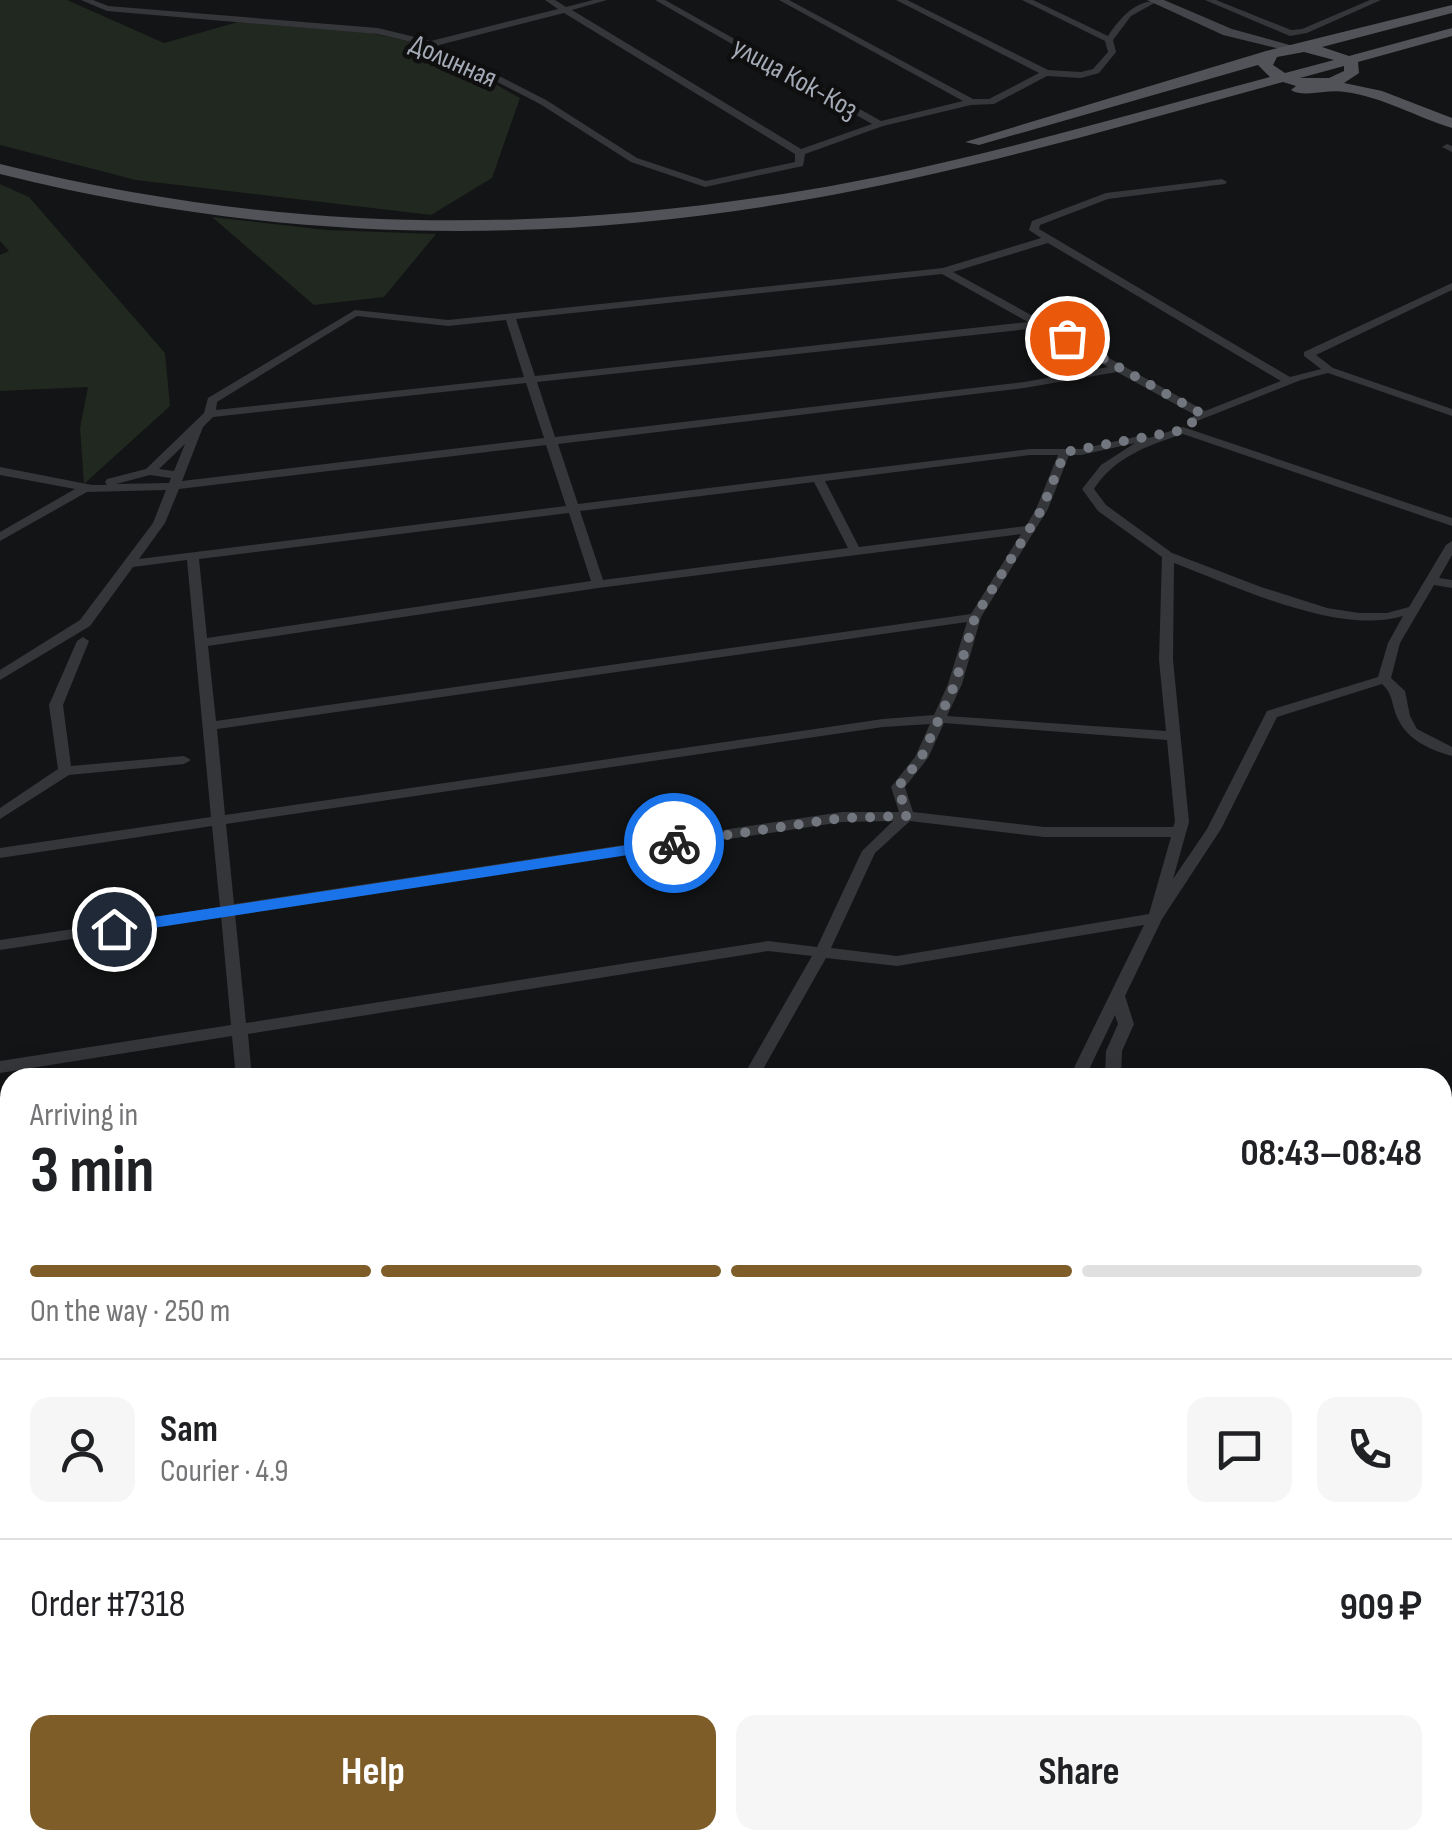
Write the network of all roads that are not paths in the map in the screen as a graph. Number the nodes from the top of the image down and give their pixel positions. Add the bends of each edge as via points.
1 (85, 0) edge
2 (549, 0) edge
3 (603, 0) edge
4 (659, 0) edge
5 (783, 0) edge
6 (900, 0) edge
7 (1026, 0) edge
8 (1153, 0) edge
9 (1209, 0) edge
10 (1377, 0) edge
11 (1452, 9) edge
12 (564, 10) junction
13 (1452, 24) edge
14 (1228, 32) junction
15 (1452, 32) edge
16 (1109, 40) junction
17 (432, 44) junction
18 (1452, 46) edge
19 (1297, 49) junction
20 (1358, 53) junction
21 (1266, 58) junction
22 (1046, 73) junction
23 (1352, 73) junction
24 (1322, 83) junction
25 (1397, 101) junction
26 (971, 102) junction
27 (880, 124) junction
28 (1452, 124) edge
29 (800, 158) junction
30 (0, 169) edge
31 (1222, 182) dead end
32 (676, 213) junction
33 (1049, 239) junction
34 (944, 270) junction
35 (1452, 286) edge
36 (510, 317) junction
37 (448, 324) junction
38 (1040, 324) junction
39 (394, 330) dead end
40 (1119, 368) junction
41 (1328, 370) junction
42 (530, 378) junction
43 (1289, 381) junction
44 (1452, 413) edge
45 (210, 414) junction
46 (1202, 414) junction
47 (1183, 430) junction
48 (551, 442) junction
49 (1065, 452) junction
50 (0, 471) edge
51 (150, 472) junction
52 (818, 479) junction
53 (175, 480) junction
54 (84, 489) junction
55 (573, 509) junction
56 (1452, 522) edge
57 (1029, 528) junction
58 (0, 537) edge
59 (1452, 545) edge
60 (855, 551) junction
61 (193, 556) junction
62 (1168, 556) junction
63 (127, 564) junction
64 (1431, 581) junction
65 (598, 584) junction
66 (1452, 584) edge
67 (1415, 608) junction
68 (975, 617) junction
69 (84, 641) dead end
70 (202, 642) junction
71 (0, 676) edge
72 (1384, 678) junction
73 (939, 719) junction
74 (210, 726) junction
75 (1174, 736) junction
76 (1452, 752) edge
77 (184, 760) dead end
78 (65, 770) junction
79 (0, 814) edge
80 (907, 816) junction
81 (219, 818) junction
82 (1179, 832) junction
83 (0, 853) edge
84 (228, 912) junction
85 (1155, 918) junction
86 (0, 945) edge
87 (822, 952) junction
88 (1117, 995) junction
89 (239, 1028) junction
90 (0, 1067) edge
91 (243, 1068) edge
92 (756, 1068) edge
93 (1082, 1068) edge
94 (1114, 1068) edge

1 - 17 street, Долинная via 107,8 378,31
2 - 12 street
3 - 12 street
4 - 27 street, улица Кок-Коз
5 - 26 street
6 - 22 street
7 - 16 street
8 - 14 main road
8 - 16 street via 1128,14
9 - 10 street via 1290,32
11 - 19 main road
12 - 17 street
12 - 29 street
13 - 20 main road
14 - 19 main road
14 - 21 main road
15 - 20 main road
16 - 22 street via 1112,52 1096,71
17 - 29 street, Долинная via 634,160 705,184
18 - 23 main road
19 - 21 main road
19 - 23 main road via 1344,58
20 - 32 main road via 889,178
21 - 24 main road via 1275,74
21 - 32 main road via 868,173
22 - 26 street, Долинная via 991,102
23 - 24 main road
23 - 25 main road
24 - 25 main road
24 - 32 main road via 912,182 803,202
25 - 28 main road
26 - 27 street, Долинная
27 - 29 street, Долинная
30 - 32 main road via 99,194 276,218 485,225
31 - 33 street via 1106,196 1036,223 1034,230
33 - 34 street
33 - 43 street
34 - 36 street
34 - 38 street
35 - 41 street via 1308,354
36 - 37 street
36 - 42 street
37 - 39 street
37 - 45 street via 355,313 212,400
38 - 40 street
38 - 42 street
40 - 46 street
40 - 48 street
41 - 43 street
41 - 44 street
42 - 45 street
42 - 48 street
43 - 46 street
45 - 51 street
45 - 53 street
46 - 47 street
47 - 49 street
47 - 56 street
47 - 62 street via 1097,470 1088,488 1102,508
48 - 53 street
48 - 55 street
49 - 52 street
49 - 57 street
50 - 54 street
51 - 53 street
51 - 54 street
52 - 55 street
52 - 60 street
53 - 54 street
53 - 63 street via 159,523
54 - 58 street
55 - 61 street
55 - 65 street
57 - 60 street
57 - 68 street
59 - 64 street
60 - 65 street
61 - 63 street
61 - 70 street
62 - 67 street via 1329,613 1371,621
62 - 75 street via 1166,660
63 - 71 street via 85,623
64 - 66 street
64 - 67 street
65 - 70 street
67 - 72 street via 1394,643
68 - 73 street
68 - 74 street
69 - 78 street via 56,705
70 - 74 street
72 - 76 street via 1398,691 1402,722 1420,740
72 - 85 street via 1272,714 1214,829
73 - 75 street
73 - 80 street via 898,787
73 - 81 street
74 - 81 street
75 - 82 street
77 - 78 street
78 - 79 street
80 - 82 street via 1044,832
80 - 84 street via 842,818
80 - 87 street via 869,851
81 - 83 street
81 - 84 street
82 - 85 street
84 - 86 street
84 - 89 street
85 - 87 street via 897,961
85 - 88 street
87 - 89 street via 768,946
87 - 92 street
88 - 93 street
88 - 94 street via 1126,1024
89 - 90 street
89 - 91 street

